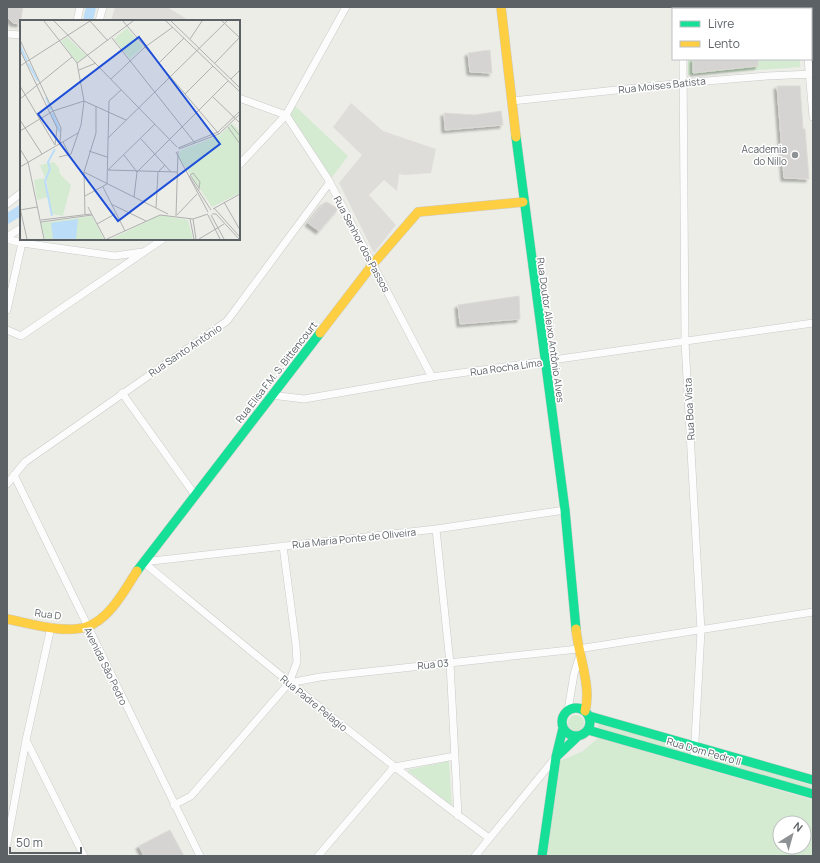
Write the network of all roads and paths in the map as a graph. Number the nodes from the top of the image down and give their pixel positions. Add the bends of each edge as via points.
1 (80, 7) edge
2 (102, 7) edge
3 (346, 7) edge
4 (501, 7) edge
5 (77, 20) edge
6 (99, 20) edge
7 (7, 34) edge
8 (20, 35) edge
9 (683, 60) edge
10 (808, 60) edge
11 (811, 74) edge
12 (683, 83) junction
13 (240, 98) edge
14 (512, 101) junction
15 (286, 115) junction
16 (813, 117) edge
17 (240, 164) edge
18 (330, 182) junction
19 (20, 194) edge
20 (523, 202) junction
21 (7, 204) edge
22 (20, 229) edge
23 (7, 238) edge
24 (162, 240) edge
25 (22, 243) junction
26 (144, 252) junction
27 (373, 264) junction
28 (7, 310) edge
29 (813, 323) edge
30 (7, 330) edge
31 (685, 342) junction
32 (545, 361) junction
33 (432, 377) junction
34 (122, 393) junction
35 (271, 395) junction
36 (14, 475) junction
37 (7, 484) edge
38 (195, 494) junction
39 (565, 510) junction
40 (436, 529) junction
41 (283, 546) junction
42 (143, 562) junction
43 (813, 612) edge
44 (7, 619) edge
45 (51, 627) junction
46 (87, 627) junction
47 (701, 631) junction
48 (579, 652) junction
49 (450, 662) junction
50 (289, 683) junction
51 (568, 710) junction
52 (587, 714) junction
53 (563, 728) junction
54 (588, 730) junction
55 (576, 737) junction
56 (26, 740) junction
57 (696, 745) junction
58 (455, 756) junction
59 (556, 757) junction
60 (694, 759) junction
61 (394, 767) junction
62 (813, 780) edge
63 (813, 794) edge
64 (174, 805) junction
65 (458, 816) junction
66 (9, 817) edge
67 (489, 838) junction
68 (7, 843) edge
69 (84, 856) edge
70 (200, 856) edge
71 (318, 856) edge
72 (475, 856) edge
73 (542, 856) edge

1 - 5 street
2 - 6 street
3 - 15 street
4 - 14 street, Rua Doutor Aleixo Antônio Alves
7 - 8 street
9 - 12 street, Rua Boa Vista
10 - 11 street
11 - 12 street, Rua Moises Batista
11 - 16 street
12 - 14 street, Rua Moises Batista
12 - 31 street, Rua Boa Vista
13 - 15 street
14 - 20 street, Rua Doutor Aleixo Antônio Alves
15 - 17 street
15 - 18 street, Rua Senhor dos Passos
18 - 27 street, Rua Senhor dos Passos
18 - 34 street, Rua Santo Antônio via 227,322
19 - 21 street
20 - 27 street, Rua Elisa F.M. S. Bittencourt via 418,212
20 - 32 street, Rua Doutor Aleixo Antônio Alves
22 - 23 street
23 - 25 street
24 - 26 street
25 - 26 street via 115,256
25 - 28 street
26 - 30 street via 21,336
27 - 33 street, Rua Senhor dos Passos
27 - 35 street, Rua Elisa F.M. S. Bittencourt
29 - 31 street, Rua Rocha Lima
31 - 32 street, Rua Rocha Lima
31 - 47 street, Rua Boa Vista
32 - 33 street, Rua Rocha Lima
32 - 39 street, Rua Doutor Aleixo Antônio Alves
33 - 35 street, Rua Rocha Lima via 304,399
34 - 36 street, Rua Santo Antônio via 25,462
34 - 38 street
35 - 38 street, Rua Elisa F.M. S. Bittencourt
36 - 37 street, Rua Santo Antônio
36 - 46 street, Avenida São Pedro
38 - 42 street, Rua Elisa F.M. S. Bittencourt
39 - 40 street, Rua Maria Ponte de Oliveira
39 - 48 street, Rua Doutor Aleixo Antônio Alves
40 - 41 street, Rua Maria Ponte de Oliveira
40 - 49 street
41 - 42 street, Rua Maria Ponte de Oliveira
41 - 50 street via 297,662
42 - 46 street, Rua Elisa F.M. S. Bittencourt via 112,606
42 - 50 street, Rua Padre Pelagio
43 - 47 street, Rua 03
44 - 45 street, Rua D
45 - 46 street, Rua D
45 - 56 street
46 - 64 street, Avenida São Pedro
47 - 48 street, Rua 03
47 - 57 street, Rua Boa Vista
48 - 49 street, Rua 03
48 - 51 street, Rua Doutor Aleixo Antônio Alves
48 - 52 street, Rua Doutor Aleixo Antônio Alves via 588,701
49 - 50 street, Rua 03
49 - 58 street
50 - 61 street, Rua Padre Pelagio
50 - 64 street via 191,796
51 - 52 street via 578,708
51 - 53 street via 563,716
52 - 54 street via 590,721
52 - 57 street, Rua Dom Pedro II
53 - 55 street via 568,734
53 - 59 street
54 - 55 street
54 - 60 street, Rua Dom Pedro II
55 - 59 street
56 - 66 street
56 - 69 street
57 - 60 street, Rua Boa Vista
57 - 62 street, Rua Dom Pedro II
58 - 61 street
58 - 65 street
59 - 67 street
59 - 73 street
60 - 63 street, Rua Dom Pedro II
61 - 65 street, Rua Padre Pelagio
61 - 71 street
64 - 70 street, Avenida São Pedro
65 - 67 street, Rua Padre Pelagio
66 - 68 street
67 - 72 street

